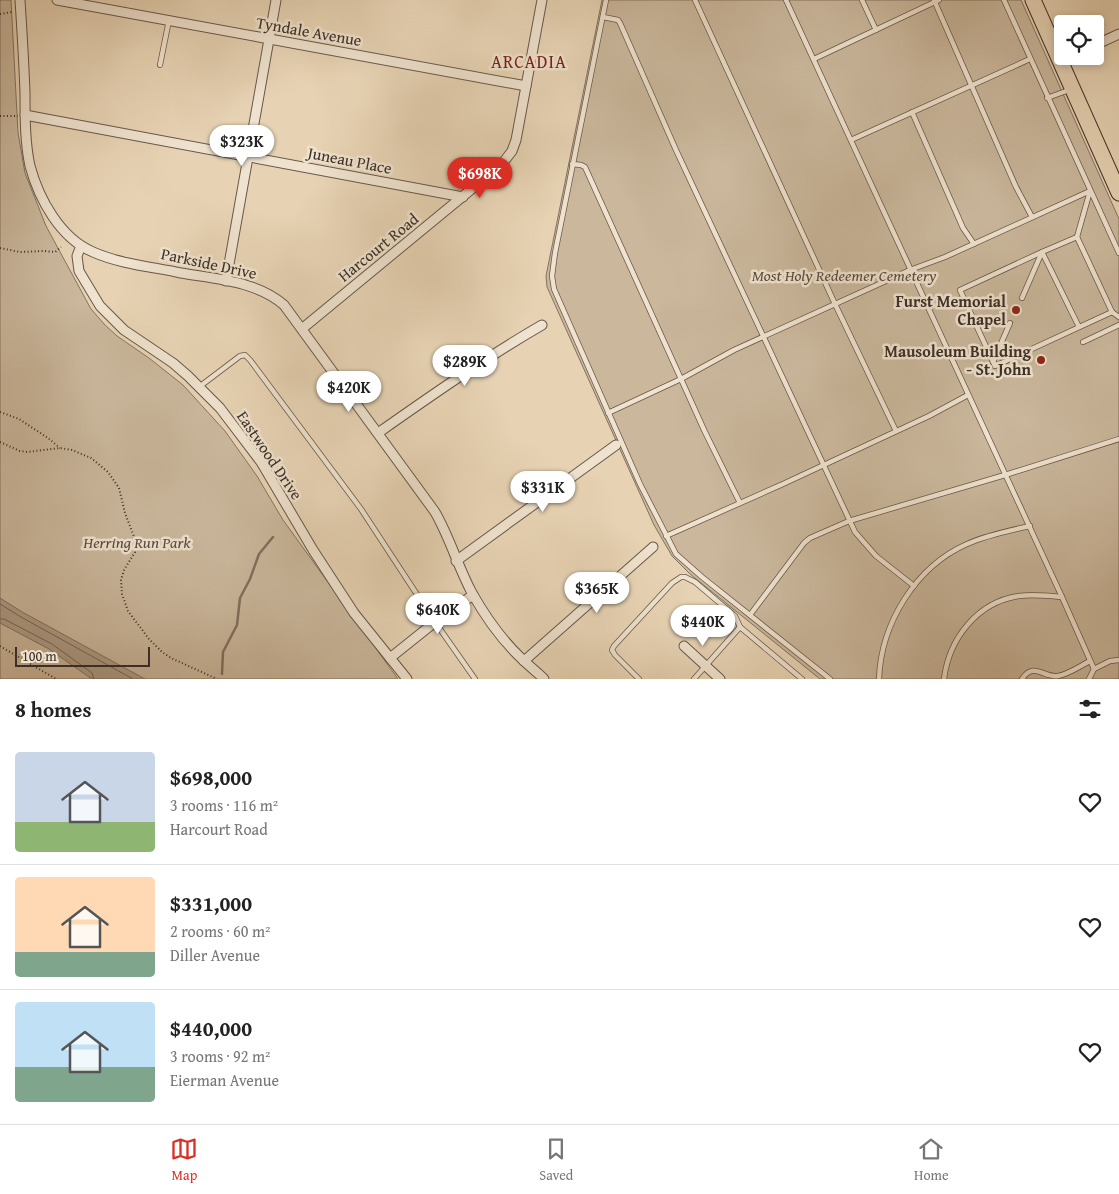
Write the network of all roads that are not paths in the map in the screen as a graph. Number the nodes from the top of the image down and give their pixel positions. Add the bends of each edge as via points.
1 (20, 0) edge
2 (57, 0) edge
3 (276, 0) edge
4 (542, 0) edge
5 (606, 0) edge
6 (695, 0) edge
7 (786, 0) edge
8 (862, 0) edge
9 (1004, 0) edge
10 (1033, 0) edge
11 (936, 1) edge
12 (603, 17) junction
13 (169, 20) junction
14 (876, 30) junction
15 (1119, 34) edge
16 (1054, 38) edge
17 (269, 39) junction
18 (1104, 40) edge
19 (814, 59) junction
20 (1030, 59) junction
21 (160, 65) dead end
22 (1067, 65) edge
23 (526, 86) junction
24 (972, 86) junction
25 (1073, 89) junction
26 (1047, 98) junction
27 (912, 112) junction
28 (25, 115) junction
29 (851, 140) junction
30 (248, 156) junction
31 (572, 164) junction
32 (1090, 191) junction
33 (1119, 193) edge
34 (463, 198) junction
35 (1032, 217) junction
36 (1077, 237) junction
37 (974, 244) junction
38 (81, 246) junction
39 (1042, 252) junction
40 (1119, 253) edge
41 (910, 270) junction
42 (226, 281) junction
43 (1022, 298) dead end
44 (835, 304) junction
45 (1112, 312) junction
46 (1119, 317) edge
47 (1010, 323) dead end
48 (542, 325) dead end
49 (1119, 325) edge
50 (1079, 327) junction
51 (303, 328) junction
52 (763, 337) junction
53 (1083, 342) dead end
54 (993, 362) junction
55 (681, 379) junction
56 (199, 387) junction
57 (968, 395) junction
58 (608, 413) junction
59 (896, 431) junction
60 (378, 433) junction
61 (1119, 439) edge
62 (616, 446) dead end
63 (824, 465) junction
64 (1005, 475) junction
65 (740, 503) junction
66 (849, 521) junction
67 (1030, 526) junction
68 (666, 536) junction
69 (653, 547) dead end
70 (456, 561) junction
71 (914, 586) junction
72 (473, 595) junction
73 (1062, 596) junction
74 (750, 615) junction
75 (435, 622) junction
76 (740, 627) junction
77 (684, 646) dead end
78 (390, 658) junction
79 (1090, 660) junction
80 (1119, 660) edge
81 (524, 661) junction
82 (706, 666) junction
83 (1094, 669) junction
84 (407, 679) edge
85 (475, 679) edge
86 (544, 679) edge
87 (640, 679) edge
88 (694, 679) edge
89 (720, 679) edge
90 (802, 679) edge
91 (830, 679) edge
92 (879, 679) edge
93 (944, 679) edge
94 (1022, 679) edge
95 (1089, 679) edge

1 - 28 street, Parkside Drive
2 - 13 street, Tyndale Avenue
3 - 17 street
4 - 23 street, Harcourt Road
5 - 12 lane
6 - 44 lane
7 - 19 lane
8 - 14 lane
9 - 20 lane
10 - 16 main road
11 - 14 lane
11 - 24 lane
12 - 31 lane
12 - 52 lane via 620,23
13 - 17 street, Tyndale Avenue
13 - 21 lane
14 - 19 lane
15 - 18 street
17 - 23 street, Tyndale Avenue
17 - 30 street
19 - 29 lane
20 - 24 lane
20 - 26 lane
22 - 25 main road
23 - 34 street, Harcourt Road via 512,151
24 - 27 lane
24 - 35 lane
25 - 26 lane
25 - 33 main road
26 - 32 lane
27 - 29 lane
27 - 37 lane via 963,228
28 - 30 street, Juneau Place
28 - 38 street, Parkside Drive via 30,166 42,196 56,220
29 - 41 lane
30 - 34 street, Juneau Place
30 - 42 street
31 - 55 lane via 585,167
31 - 58 lane via 555,253 553,283
32 - 35 lane
32 - 36 lane
32 - 40 lane
34 - 51 street, Harcourt Road
35 - 37 lane
36 - 39 lane
36 - 45 lane
37 - 41 lane
38 - 42 street, Parkside Drive via 118,260
38 - 56 street, Eastwood Drive via 77,256 78,271 100,306 114,322 173,363
39 - 43 lane
39 - 50 lane
39 - 54 lane via 960,290
41 - 44 lane
41 - 57 lane
42 - 51 street, Parkside Drive via 274,296
44 - 52 lane
44 - 59 lane
45 - 46 lane
45 - 50 lane
47 - 54 lane
48 - 60 street via 452,381
49 - 53 lane
50 - 54 lane via 995,366
51 - 60 street, Parkside Drive
52 - 55 lane
52 - 63 lane
55 - 58 lane
55 - 65 lane
56 - 75 lane via 245,355 361,509
56 - 78 street, Eastwood Drive via 251,448 349,605
57 - 59 lane
57 - 64 lane
58 - 68 lane
59 - 63 lane
60 - 70 street, Parkside Drive via 435,512
61 - 64 lane
62 - 70 street
63 - 65 lane
63 - 66 lane
64 - 66 lane
64 - 67 lane
65 - 68 lane
66 - 71 lane via 872,552
66 - 74 lane via 804,543
67 - 71 lane via 966,545 940,561
67 - 73 lane
68 - 74 lane via 685,563
69 - 81 street
70 - 72 street, Parkside Drive
71 - 92 lane via 888,632
72 - 75 street
72 - 81 street, Parkside Drive via 501,636
73 - 79 lane
73 - 93 lane via 1021,595 984,610 958,638
74 - 91 lane
75 - 78 street
75 - 85 lane
76 - 82 lane
76 - 87 lane via 735,616 695,582 685,577 677,578 612,650
76 - 90 lane
77 - 82 street
78 - 84 street, Eastwood Drive
79 - 83 lane
79 - 94 lane via 1056,677 1036,670
80 - 83 lane
81 - 86 street, Parkside Drive
82 - 88 lane
82 - 89 street
83 - 95 lane

